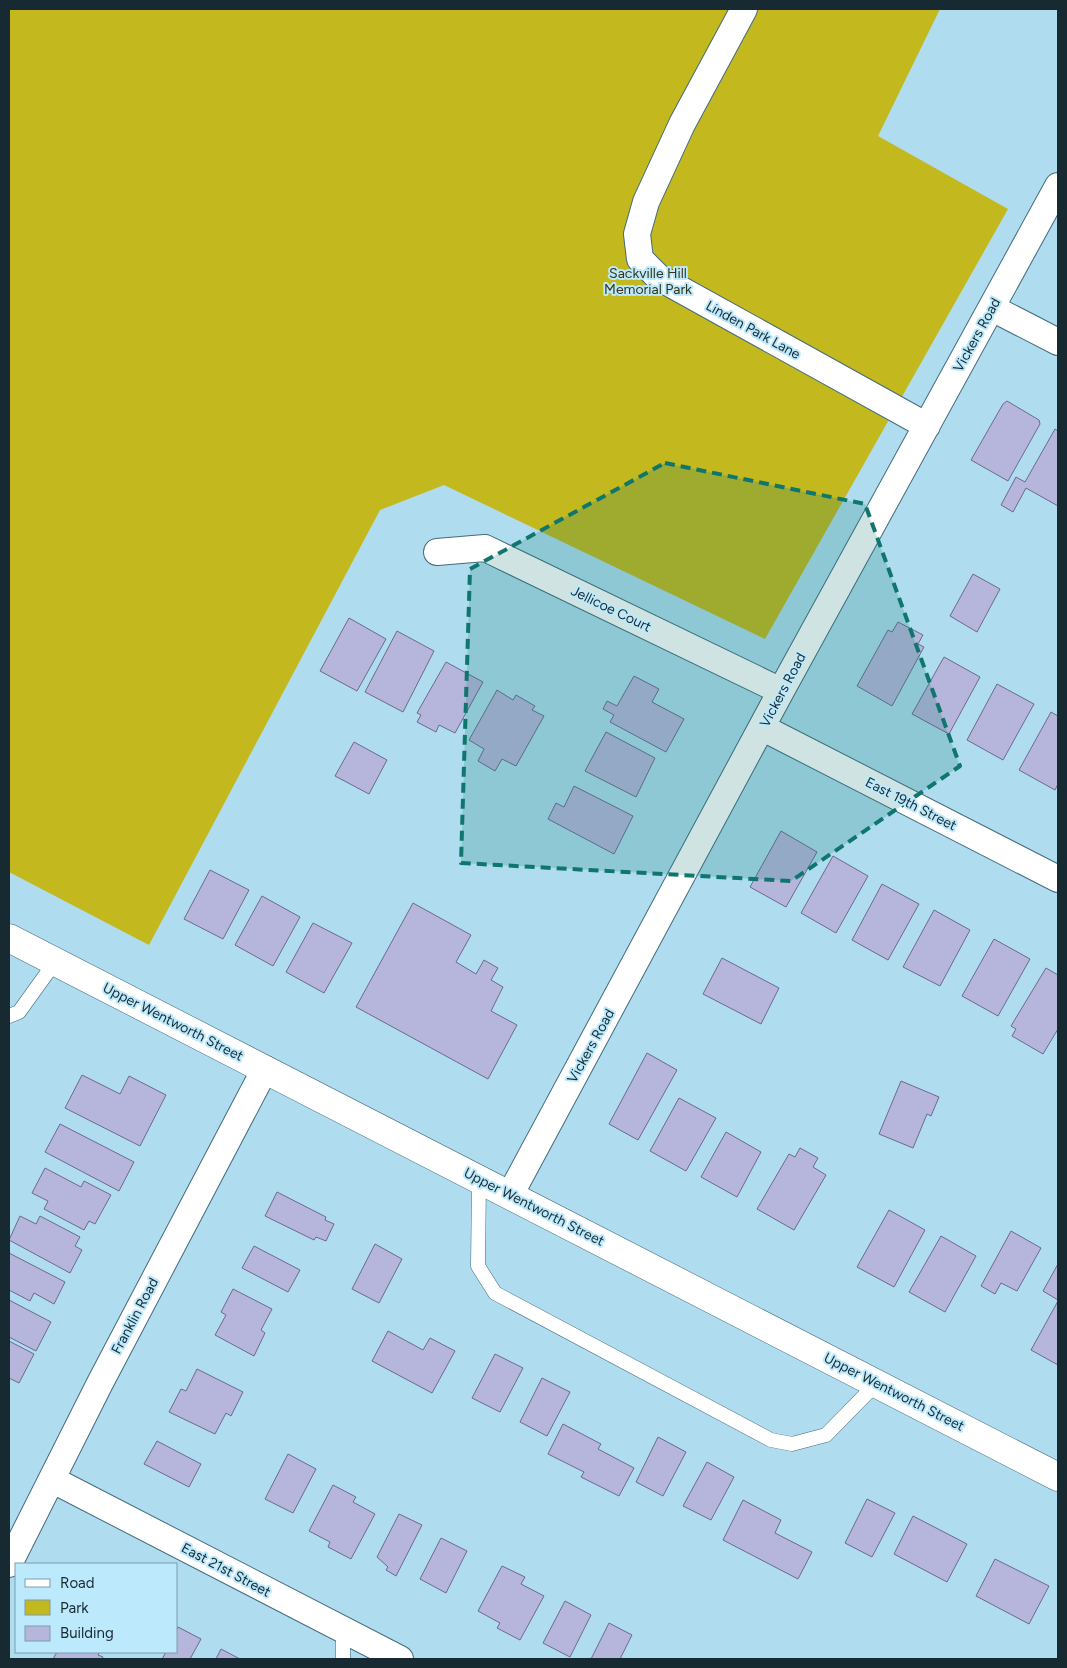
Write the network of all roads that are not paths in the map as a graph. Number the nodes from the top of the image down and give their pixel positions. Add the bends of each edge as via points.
1 (744, 9) edge
2 (1058, 186) edge
3 (992, 308) junction
4 (1058, 342) edge
5 (927, 426) junction
6 (437, 552) dead end
7 (781, 691) junction
8 (763, 728) junction
9 (1058, 880) edge
10 (9, 938) edge
11 (56, 962) junction
12 (9, 1016) edge
13 (265, 1069) junction
14 (480, 1180) junction
15 (510, 1195) junction
16 (877, 1383) junction
17 (1058, 1477) edge
18 (53, 1480) junction
19 (9, 1564) edge
20 (343, 1631) junction
21 (343, 1659) edge
22 (400, 1659) edge

1 - 5 street, Linden Park Lane via 682,124 646,202 637,234 640,259 674,286
2 - 3 street, Vickers Road
3 - 4 street
3 - 5 street, Vickers Road
5 - 7 street, Vickers Road
6 - 7 street, Jellicoe Court via 485,548
7 - 8 street, Vickers Road
8 - 9 street, East 19th Street
8 - 15 street, Vickers Road
10 - 11 main road, Upper Wentworth Street
11 - 12 lane via 19,1012
11 - 13 main road, Upper Wentworth Street
13 - 14 main road, Upper Wentworth Street
13 - 18 street, Franklin Road via 100,1383
14 - 15 main road, Upper Wentworth Street
14 - 16 lane via 478,1266 495,1293 771,1440 792,1444 826,1435
15 - 16 main road, Upper Wentworth Street
16 - 17 main road, Upper Wentworth Street
18 - 19 street, Franklin Road
18 - 20 street, East 21st Street
20 - 21 lane
20 - 22 street, East 21st Street

